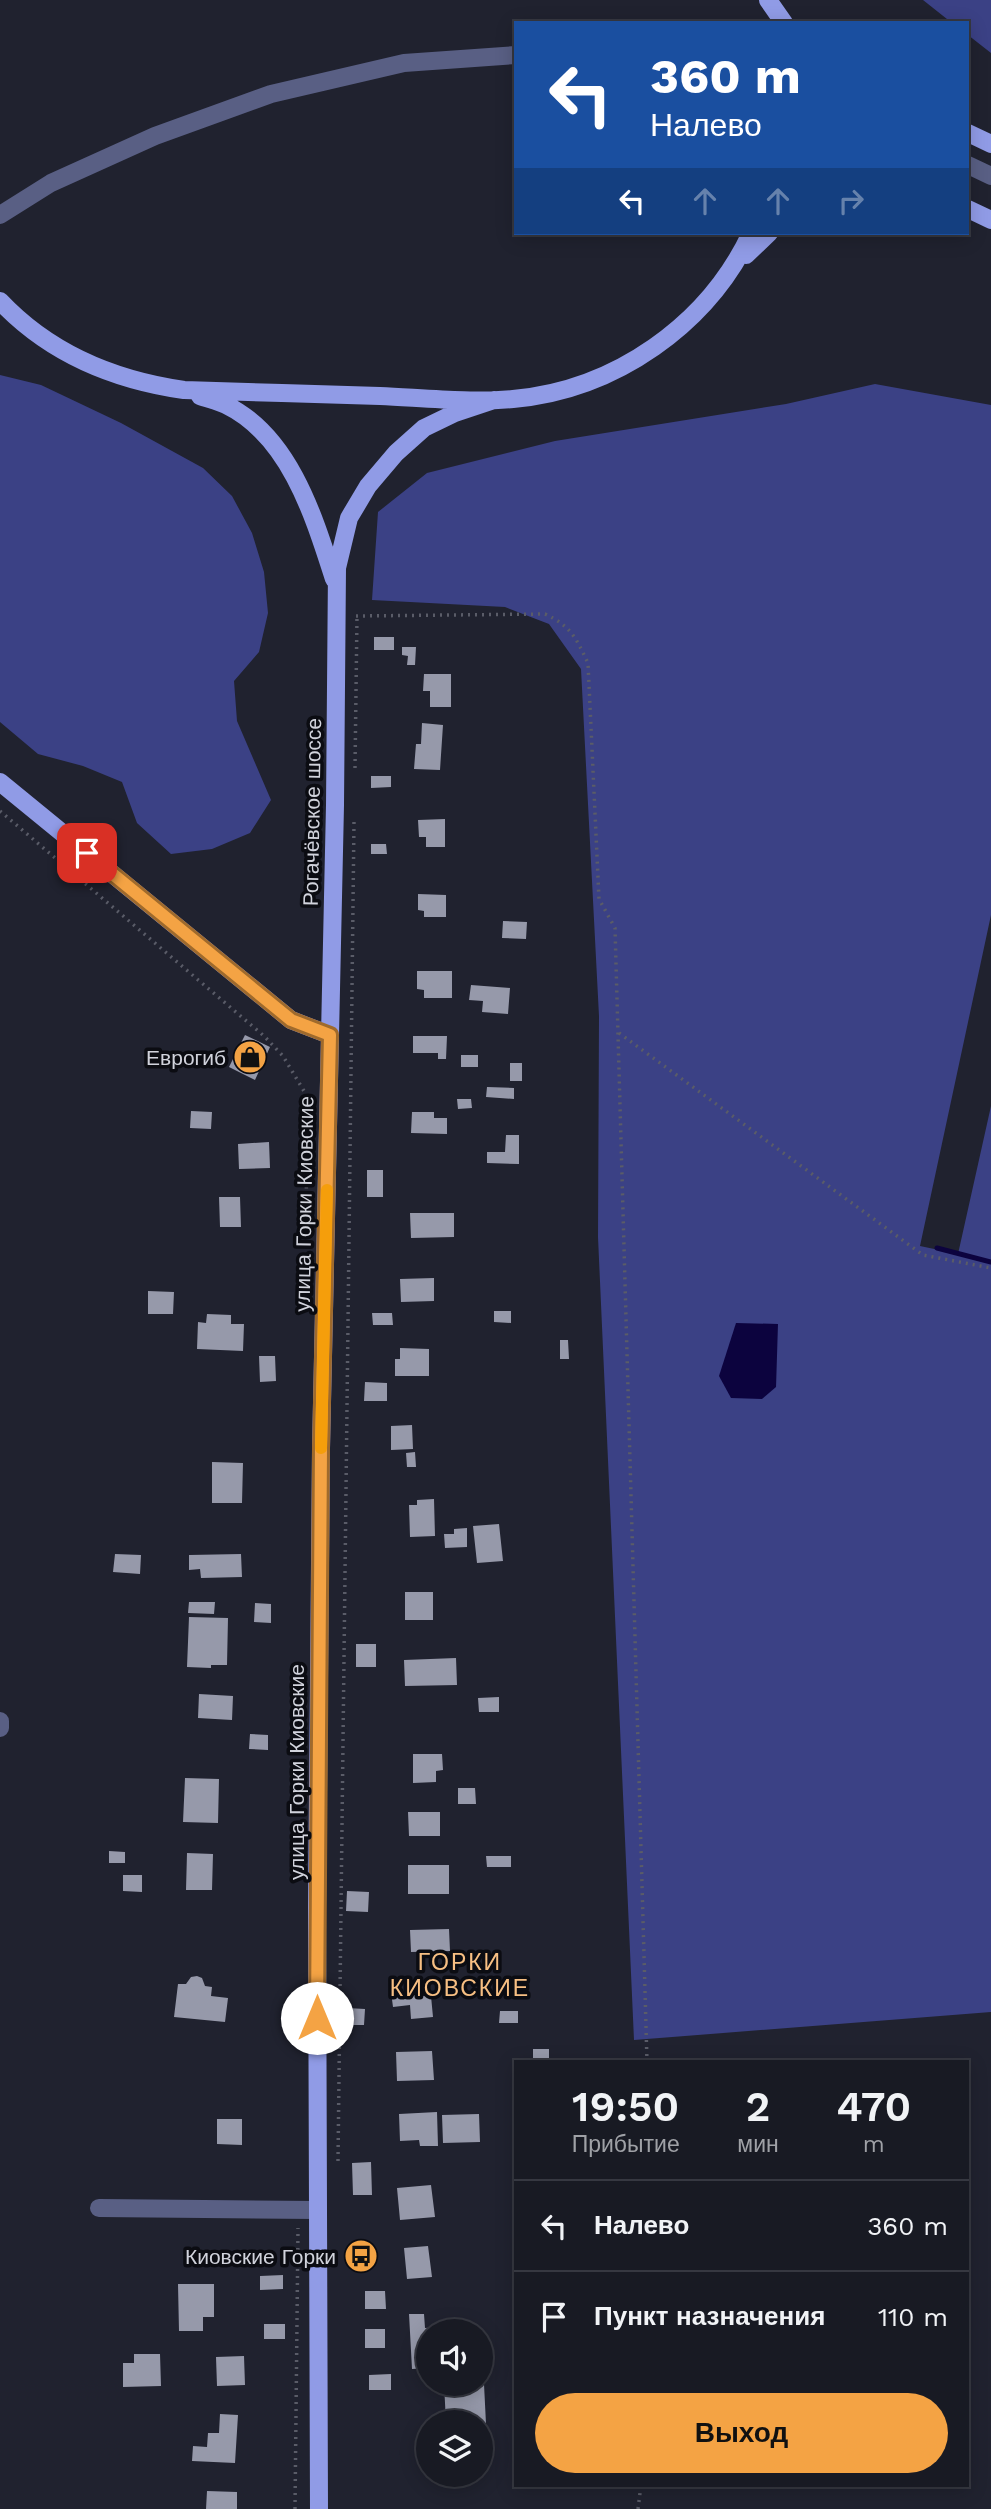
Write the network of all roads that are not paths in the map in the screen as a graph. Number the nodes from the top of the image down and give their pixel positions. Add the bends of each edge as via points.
1 (760, 0) edge
2 (768, 0) edge
3 (767, 21) edge
4 (783, 21) edge
5 (514, 55) edge
6 (969, 133) edge
7 (991, 144) edge
8 (969, 165) edge
9 (991, 176) edge
10 (969, 209) edge
11 (0, 215) edge
12 (991, 220) edge
13 (750, 235) edge
14 (767, 235) edge
15 (730, 270) junction
16 (0, 301) edge
17 (184, 390) junction
18 (494, 400) junction
19 (337, 589) junction
20 (2, 787) edge
21 (330, 1035) junction
22 (0, 1721) edge
23 (0, 1728) edge
24 (99, 2208) dead end
25 (317, 2210) junction
26 (319, 2509) edge

1 - 3 main road
2 - 4 main road
5 - 11 street via 404,63 271,94 155,135 51,183
6 - 7 main road
8 - 9 street
10 - 12 main road
13 - 15 main road, Рогачёвское шоссе
14 - 15 main road
15 - 18 main road, Рогачёвское шоссе via 672,334 624,366 571,388
16 - 17 main road, Рогачёвское шоссе via 48,342 82,361 127,379
17 - 18 main road, Рогачёвское шоссе
17 - 19 main road, Рогачёвское шоссе via 227,406 277,449 316,523
18 - 19 main road, Рогачёвское шоссе via 424,428 368,486 349,518
19 - 21 main road, Рогачёвское шоссе
20 - 21 main road via 291,1020
21 - 25 main road, улица Горки Киовские via 321,1476
22 - 23 street
24 - 25 street
25 - 26 main road, улица Горки Киовские

